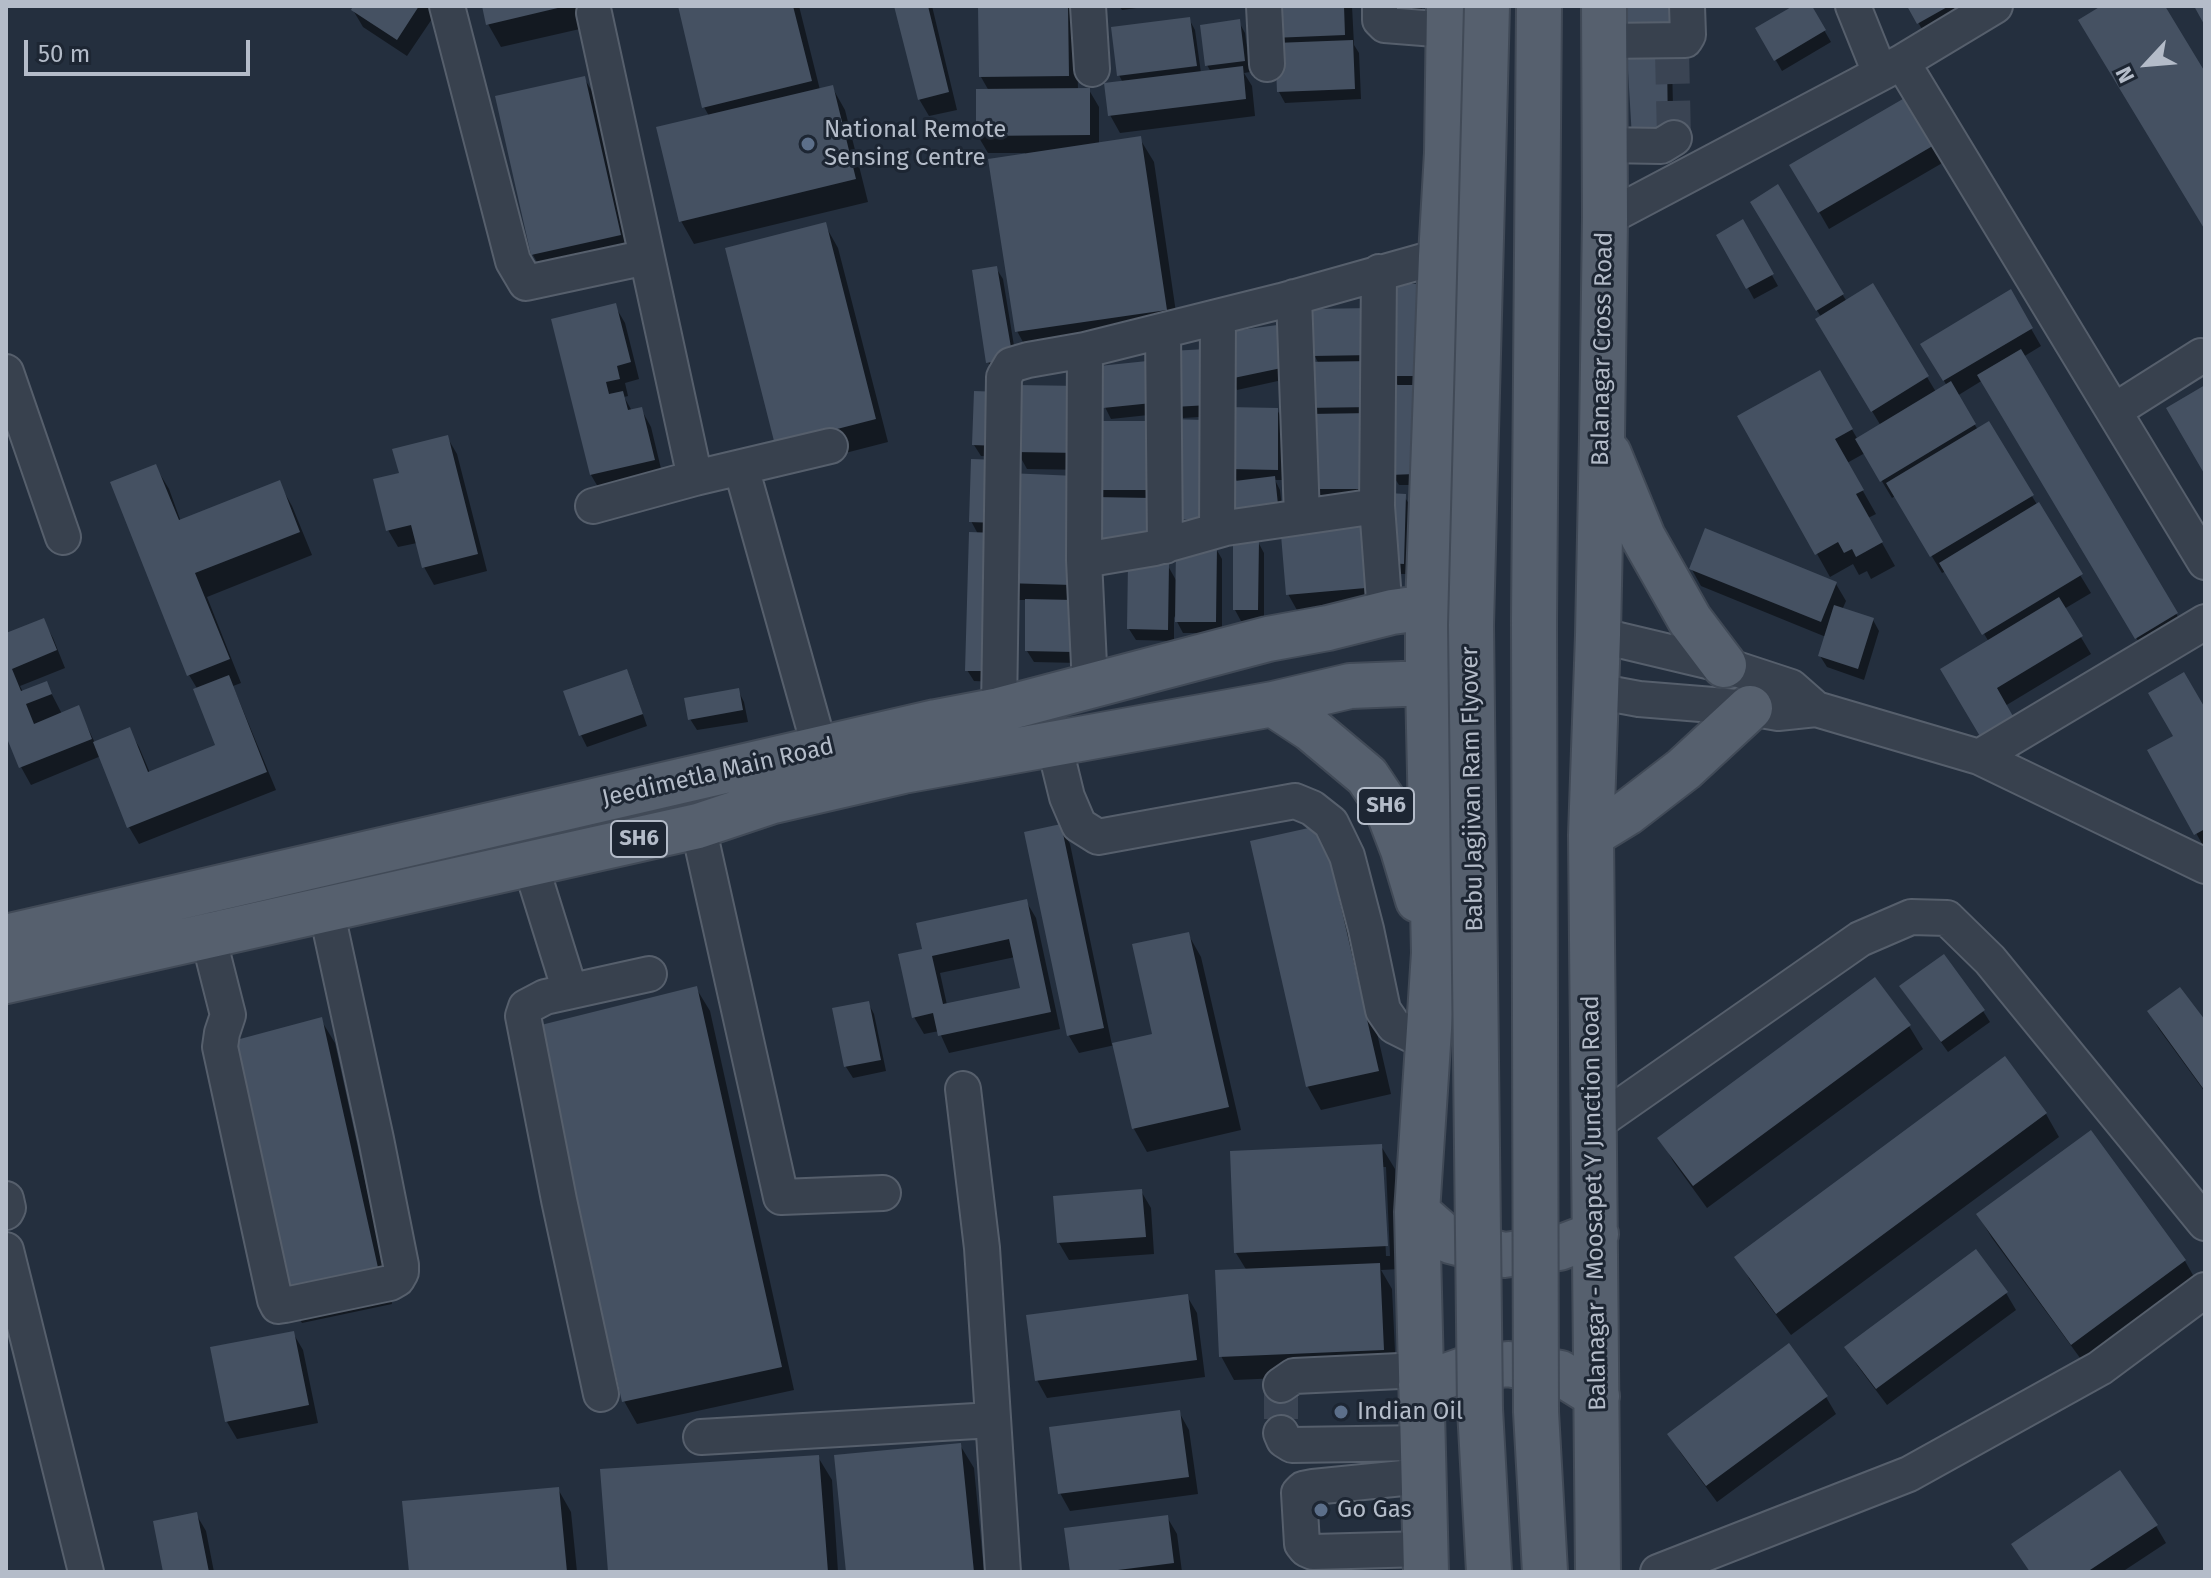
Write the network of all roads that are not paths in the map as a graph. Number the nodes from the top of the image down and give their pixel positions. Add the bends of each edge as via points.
1 (447, 6) edge
2 (1088, 6) edge
3 (1264, 6) edge
4 (1361, 6) edge
5 (1380, 6) edge
6 (1487, 6) edge
7 (1539, 6) edge
8 (1687, 6) edge
9 (1853, 6) edge
10 (1984, 9) edge
11 (594, 13) dead end
12 (1435, 17) edge
13 (1604, 33) edge
14 (1364, 44) dead end
15 (1672, 50) dead end
16 (1267, 64) dead end
17 (1891, 67) junction
18 (1092, 69) dead end
19 (1674, 138) dead end
20 (1605, 145) junction
21 (1605, 219) junction
22 (1441, 256) junction
23 (647, 257) junction
24 (1379, 272) junction
25 (1294, 297) junction
26 (1218, 317) junction
27 (1163, 331) junction
28 (1085, 350) junction
29 (2201, 356) dead end
30 (6, 372) edge
31 (2114, 411) junction
32 (1602, 437) junction
33 (830, 446) dead end
34 (741, 467) junction
35 (695, 478) junction
36 (593, 506) dead end
37 (1377, 506) junction
38 (1302, 516) junction
39 (1217, 530) junction
40 (63, 537) dead end
41 (1165, 546) junction
42 (1084, 560) junction
43 (2205, 562) edge
44 (1428, 607) junction
45 (1385, 614) junction
46 (2205, 622) edge
47 (1598, 635) junction
48 (1724, 665) junction
49 (1428, 683) junction
50 (1090, 686) junction
51 (1596, 691) junction
52 (1273, 704) junction
53 (1750, 708) junction
54 (1816, 709) junction
55 (999, 710) junction
56 (1054, 744) junction
57 (820, 749) junction
58 (1979, 757) junction
59 (698, 826) junction
60 (1591, 835) junction
61 (530, 863) junction
62 (2205, 866) edge
63 (178, 897) junction
64 (326, 909) junction
65 (6, 937) edge
66 (199, 938) junction
67 (1434, 953) junction
68 (649, 974) dead end
69 (6, 981) edge
70 (570, 991) junction
71 (1428, 1043) junction
72 (963, 1089) dead end
73 (1595, 1124) junction
74 (883, 1193) dead end
75 (6, 1199) edge
76 (6, 1212) edge
77 (1417, 1212) junction
78 (2205, 1223) edge
79 (1596, 1234) junction
80 (6, 1250) edge
81 (2205, 1290) edge
82 (1421, 1377) junction
83 (1281, 1385) dead end
84 (601, 1394) dead end
85 (1597, 1396) junction
86 (993, 1420) junction
87 (1281, 1433) dead end
88 (701, 1437) dead end
89 (1423, 1460) junction
90 (1426, 1561) edge
91 (86, 1572) edge
92 (1003, 1572) edge
93 (1489, 1572) edge
94 (1545, 1572) edge
95 (1598, 1572) edge
96 (1658, 1572) edge

1 - 23 street via 513,261 526,283
2 - 18 street
3 - 16 street
4 - 14 street
5 - 12 street via 1385,25
6 - 93 main road, Babu Jagjivan Ram Flyover, bridge via 1471,625 1480,1409
7 - 94 main road, bridge via 1536,1412
8 - 13 street via 1685,40
9 - 17 street
10 - 17 street
11 - 23 street
12 - 22 main road via 1447,153
13 - 15 street
13 - 20 main road, Balanagar Cross Road
17 - 21 street
17 - 31 street
19 - 20 street via 1661,146
20 - 21 main road, Balanagar Cross Road
21 - 32 main road, Balanagar Cross Road
22 - 24 street
22 - 44 main road
23 - 35 street
24 - 25 street
24 - 37 street
25 - 26 street
25 - 38 street
26 - 27 street
26 - 39 street
27 - 28 street
27 - 41 street
28 - 42 street
28 - 55 street via 1011,365 1004,377
29 - 31 street
30 - 40 street
31 - 43 street
32 - 47 main road, Balanagar Cross Road
32 - 48 main road via 1643,537 1690,620
33 - 34 street
34 - 35 street
34 - 57 street
35 - 36 street
37 - 38 street
37 - 45 street
38 - 39 street
39 - 41 street
41 - 42 street
42 - 50 street
44 - 45 main road, Jeedimetla Main Road / SH6
44 - 49 main road
45 - 50 main road, Jeedimetla Main Road / SH6
46 - 58 street
47 - 48 street
47 - 51 main road, Balanagar Cross Road
48 - 54 street via 1791,687
49 - 52 main road, Jeedimetla Main Road / SH6 via 1350,686
49 - 67 main road
50 - 55 main road, Jeedimetla Main Road / SH6
51 - 53 street
51 - 60 main road, Balanagar - Moosapet Y Junction Road
52 - 56 main road, Jeedimetla Main Road / SH6
52 - 67 main road, SH6 via 1367,776 1385,803
53 - 54 street via 1778,713
53 - 60 main road via 1684,769
54 - 58 street
55 - 57 main road, Jeedimetla Main Road / SH6
56 - 59 main road, Jeedimetla Main Road / SH6 via 903,771 773,801
56 - 71 street via 1079,825 1098,837 1295,801 1331,823 1347,856 1383,1010 1394,1026
57 - 63 main road, Jeedimetla Main Road / SH6
58 - 62 street
59 - 61 main road, Jeedimetla Main Road / SH6
59 - 74 street via 781,1197
60 - 73 main road, Balanagar - Moosapet Y Junction Road
61 - 64 main road, Jeedimetla Main Road / SH6
61 - 70 street
63 - 65 main road, Jeedimetla Main Road / SH6
63 - 66 main road
64 - 66 main road, Jeedimetla Main Road / SH6
64 - 66 street via 401,1265 390,1283 278,1306 220,1047 228,1015
66 - 69 main road, Jeedimetla Main Road / SH6
67 - 71 main road
68 - 70 street
70 - 84 street via 534,1001 523,1016
71 - 77 main road
72 - 86 street via 982,1248
73 - 78 street via 1860,939 1911,917 1947,918 1990,960
73 - 79 main road, Balanagar - Moosapet Y Junction Road
75 - 76 street
77 - 79 main road via 1450,1241 1504,1255 1559,1248
77 - 82 main road
79 - 85 main road, Balanagar - Moosapet Y Junction Road
80 - 91 street
81 - 96 street via 2100,1368 1909,1474
82 - 83 street via 1294,1376
82 - 85 main road via 1508,1364 1560,1373
82 - 89 main road
85 - 95 main road, Balanagar - Moosapet Y Junction Road
86 - 88 street
86 - 92 street
87 - 89 street via 1292,1445
89 - 90 main road
89 - 90 street via 1299,1493 1306,1549

